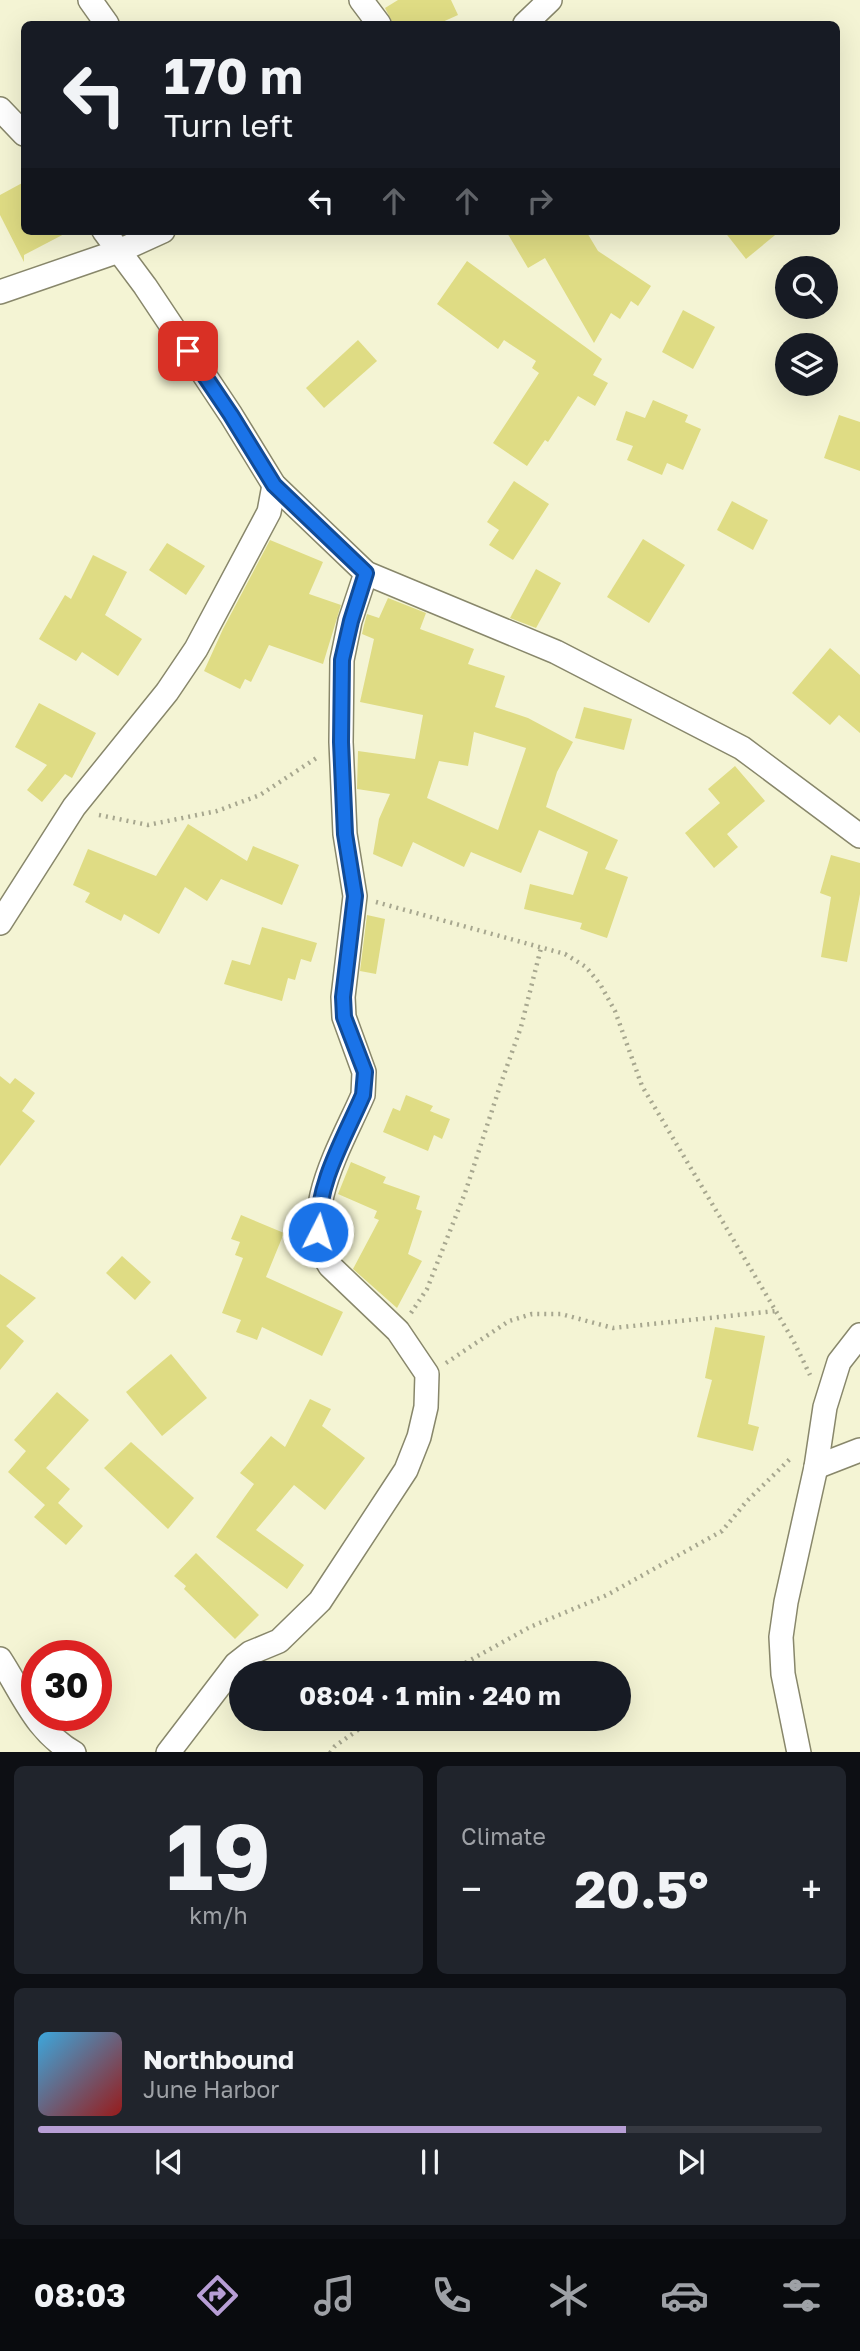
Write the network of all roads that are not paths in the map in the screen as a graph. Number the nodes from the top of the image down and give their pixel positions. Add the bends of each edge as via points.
1 (90, 0) edge
2 (361, 0) edge
3 (550, 0) edge
4 (105, 21) edge
5 (377, 21) edge
6 (528, 21) edge
7 (0, 109) edge
8 (21, 131) edge
9 (107, 235) edge
10 (154, 235) edge
11 (119, 251) junction
12 (0, 292) edge
13 (274, 485) junction
14 (366, 573) junction
15 (860, 836) edge
16 (0, 923) edge
17 (860, 1335) edge
18 (860, 1450) edge
19 (816, 1468) junction
20 (0, 1659) edge
21 (74, 1752) edge
22 (167, 1752) edge
23 (799, 1752) edge

1 - 4 street
2 - 5 street
3 - 6 street
7 - 8 street
9 - 11 street
10 - 11 street
11 - 12 street
11 - 13 street
13 - 14 street
13 - 16 street via 269,512 190,659 74,807
14 - 15 street via 556,652 742,748
14 - 22 street via 342,660 341,742 345,834 355,896 344,1017 362,1062 365,1083 327,1177 318,1232 330,1266 398,1331 427,1374 426,1407 406,1470 320,1601 279,1641 236,1664
17 - 19 street via 839,1362 825,1407
18 - 19 street
19 - 23 street via 781,1637 783,1674
20 - 21 street via 40,1725

